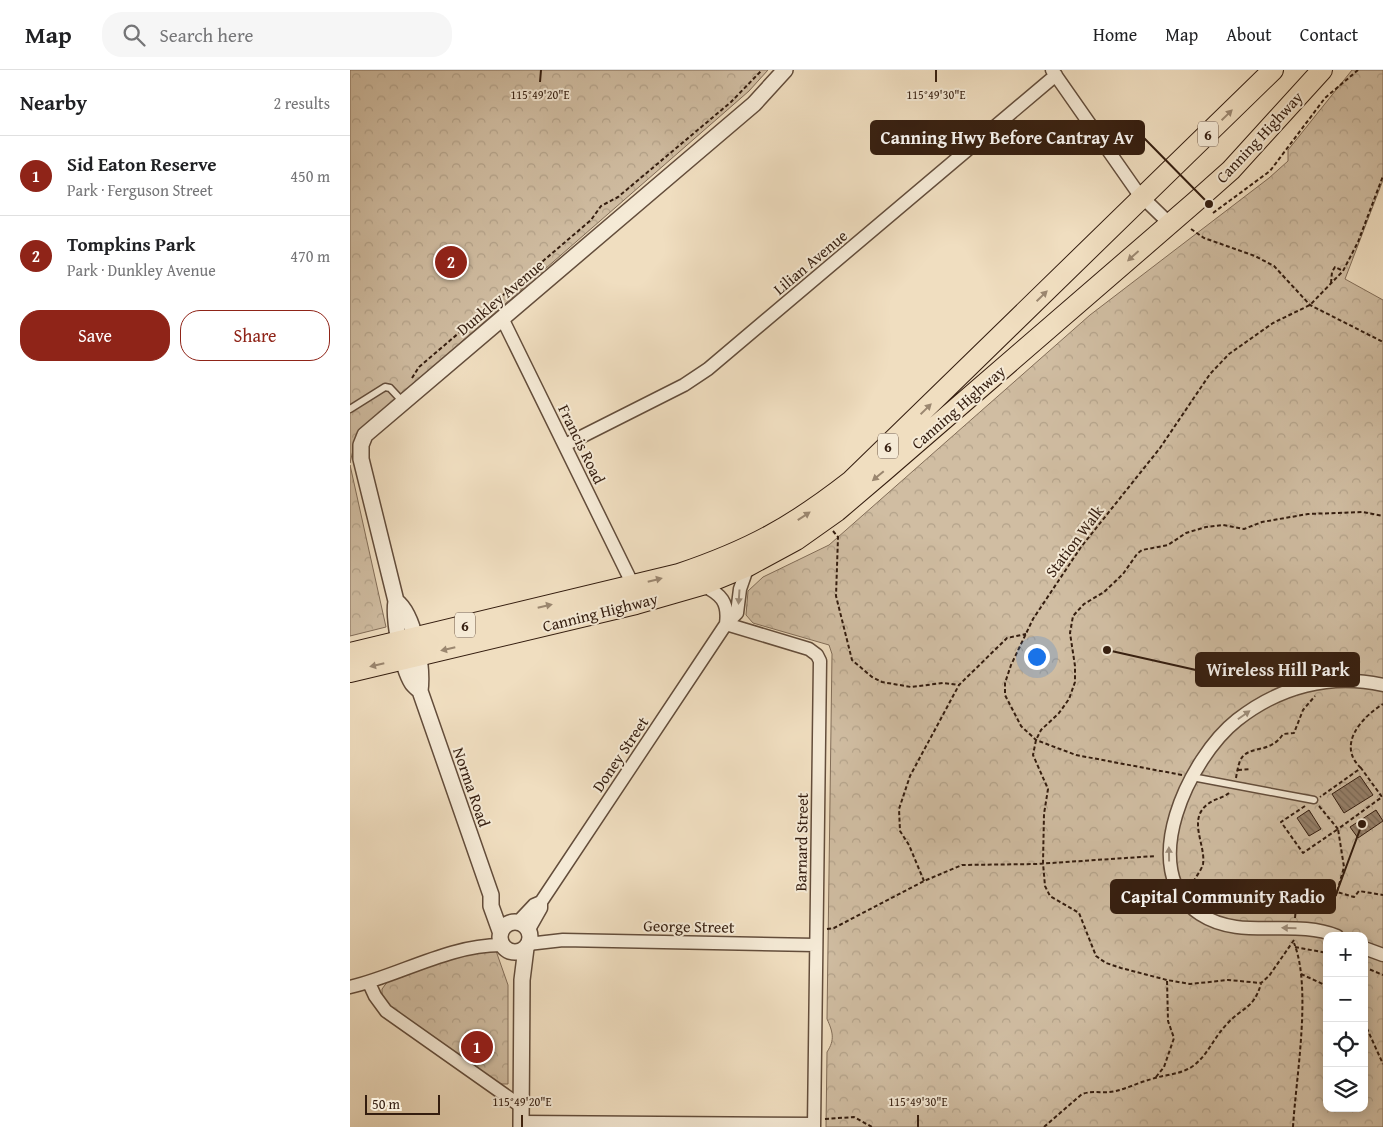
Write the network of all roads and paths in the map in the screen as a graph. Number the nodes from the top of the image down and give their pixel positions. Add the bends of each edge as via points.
1 (762, 70) edge
2 (785, 70) edge
3 (1273, 70) edge
4 (1322, 70) edge
5 (1358, 70) edge
6 (1054, 72) edge
7 (1383, 176) edge
8 (1143, 198) junction
9 (1213, 213) dead end
10 (1170, 224) junction
11 (1191, 229) dead end
12 (1343, 271) junction
13 (1331, 283) junction
14 (1310, 305) junction
15 (502, 318) junction
16 (1383, 342) edge
17 (399, 397) junction
18 (350, 409) edge
19 (565, 445) junction
20 (1383, 516) edge
21 (833, 530) dead end
22 (748, 566) junction
23 (633, 585) junction
24 (702, 585) junction
25 (726, 624) junction
26 (1026, 634) junction
27 (409, 648) junction
28 (350, 653) edge
29 (350, 672) edge
30 (959, 685) junction
31 (1383, 685) edge
32 (1383, 704) edge
33 (1036, 740) junction
34 (1361, 768) junction
35 (1251, 769) dead end
36 (1238, 770) dead end
37 (1192, 777) junction
38 (1314, 800) junction
39 (1338, 829) junction
40 (1156, 856) dead end
41 (1043, 863) junction
42 (924, 881) junction
43 (1337, 892) junction
44 (1383, 895) edge
45 (1193, 896) dead end
46 (1332, 907) dead end
47 (1294, 928) junction
48 (824, 930) dead end
49 (1324, 932) edge
50 (515, 937) junction
51 (1294, 943) junction
52 (815, 945) junction
53 (1295, 947) junction
54 (1368, 949) edge
55 (1323, 952) edge
56 (1383, 955) edge
57 (1368, 969) edge
58 (1302, 974) junction
59 (1383, 975) edge
60 (1167, 980) junction
61 (369, 983) junction
62 (1261, 983) junction
63 (1323, 984) edge
64 (350, 987) edge
65 (1368, 1031) edge
66 (1383, 1064) edge
67 (1155, 1078) junction
68 (522, 1107) junction
69 (521, 1125) edge
70 (814, 1126) edge
71 (872, 1127) edge
72 (1044, 1127) edge
73 (1293, 1127) edge

1 - 17 path via 731,102 618,197 602,206 591,220 418,367
2 - 15 street, Dunkley Avenue via 754,104
8 -> 3 highway, Canning Highway / 6
4 - 10 highway, Canning Highway / 6 via 1231,170
5 - 9 path via 1325,98 1270,171
6 - 8 street
6 - 19 street, Lilian Avenue via 708,369 684,385
7 - 12 path via 1358,242
8 - 10 street
23 -> 8 highway, Canning Highway / 6 via 679,574 750,548 816,508 887,447
10 -> 22 highway, Canning Highway / 6 via 836,511 796,540
11 - 14 path via 1204,238 1274,266
12 - 13 path, Station Walk
12 - 13 path via 1336,267
13 - 14 path, Station Walk
14 - 16 path
14 - 26 path, Station Walk via 1273,323 1229,354 1210,374 1160,448 1081,547
15 - 17 street, Dunkley Avenue
15 - 19 street, Francis Road
17 - 18 lane via 388,387 382,388
17 - 27 street, Dunkley Avenue via 368,431 360,454 396,601 394,611
19 - 23 street, Francis Road
20 - 33 path via 1363,512 1308,514 1262,522 1244,529 1223,525 1206,527 1186,533 1168,545 1142,550 1123,574 1073,616 1070,633 1076,666 1075,682 1059,713 1041,730
21 - 30 path via 838,537 836,596 852,660 882,682 911,687 943,683
22 - 24 highway, Canning Highway / 6
22 -> 25 street, Doney Street via 740,589 737,613
27 -> 23 highway, Canning Highway / 6
24 - 25 street via 720,595 726,603
24 -> 27 highway, Canning Highway / 6 via 636,604
25 - 50 street, Doney Street
25 - 52 street, Barnard Street via 809,649 818,655 820,661
26 - 30 path via 1006,638
26 - 33 path, Station Walk via 1011,665 1005,695 1020,726
27 - 28 highway, Canning Highway / 6
27 -> 29 highway, Canning Highway / 6
27 - 50 street, Norma Road via 412,683 420,691 491,894 491,906
30 - 42 path via 910,776 899,809 900,831
37 -> 31 street via 1214,742 1236,721 1279,694 1308,684 1332,681
32 - 34 path via 1353,733 1353,755
33 - 37 path, Station Walk via 1076,755
33 - 41 path via 1034,755 1048,789
34 - 38 path
34 - 39 path via 1382,797
35 - 36 path
37 - 38 lane
47 -> 37 street via 1226,925 1199,914 1186,902 1176,885 1168,854 1176,816
38 - 39 path
38 - 39 path via 1281,822 1303,853
39 - 43 path via 1344,867
40 - 41 path
41 - 42 path via 962,865
41 - 60 path via 1045,886 1050,896 1079,913 1096,956 1106,963
42 - 48 path via 834,928
43 - 44 path via 1354,897 1359,891
43 - 45 path via 1298,886 1296,907 1266,899 1239,901 1221,893 1212,894 1206,887
43 - 46 path
47 - 49 street
47 - 51 path
50 - 52 street, George Street
50 - 61 street via 472,946
50 - 68 street, Norma Road via 522,980
51 - 53 path
51 - 62 path
52 - 70 street, Barnard Street
53 - 55 path
53 - 58 path
54 - 56 street
57 - 59 path
58 - 63 path
58 - 73 path
60 - 62 path via 1190,984 1228,980
60 - 67 path via 1168,1021 1174,1038 1164,1067
61 - 64 street
61 - 68 street via 386,1011
62 - 67 path via 1257,998 1227,1023 1192,1066 1172,1076
65 - 66 path
67 - 72 path via 1121,1090 1082,1094
68 - 69 street, Norma Road
69 - 70 street
70 - 71 path via 824,1120 854,1117

